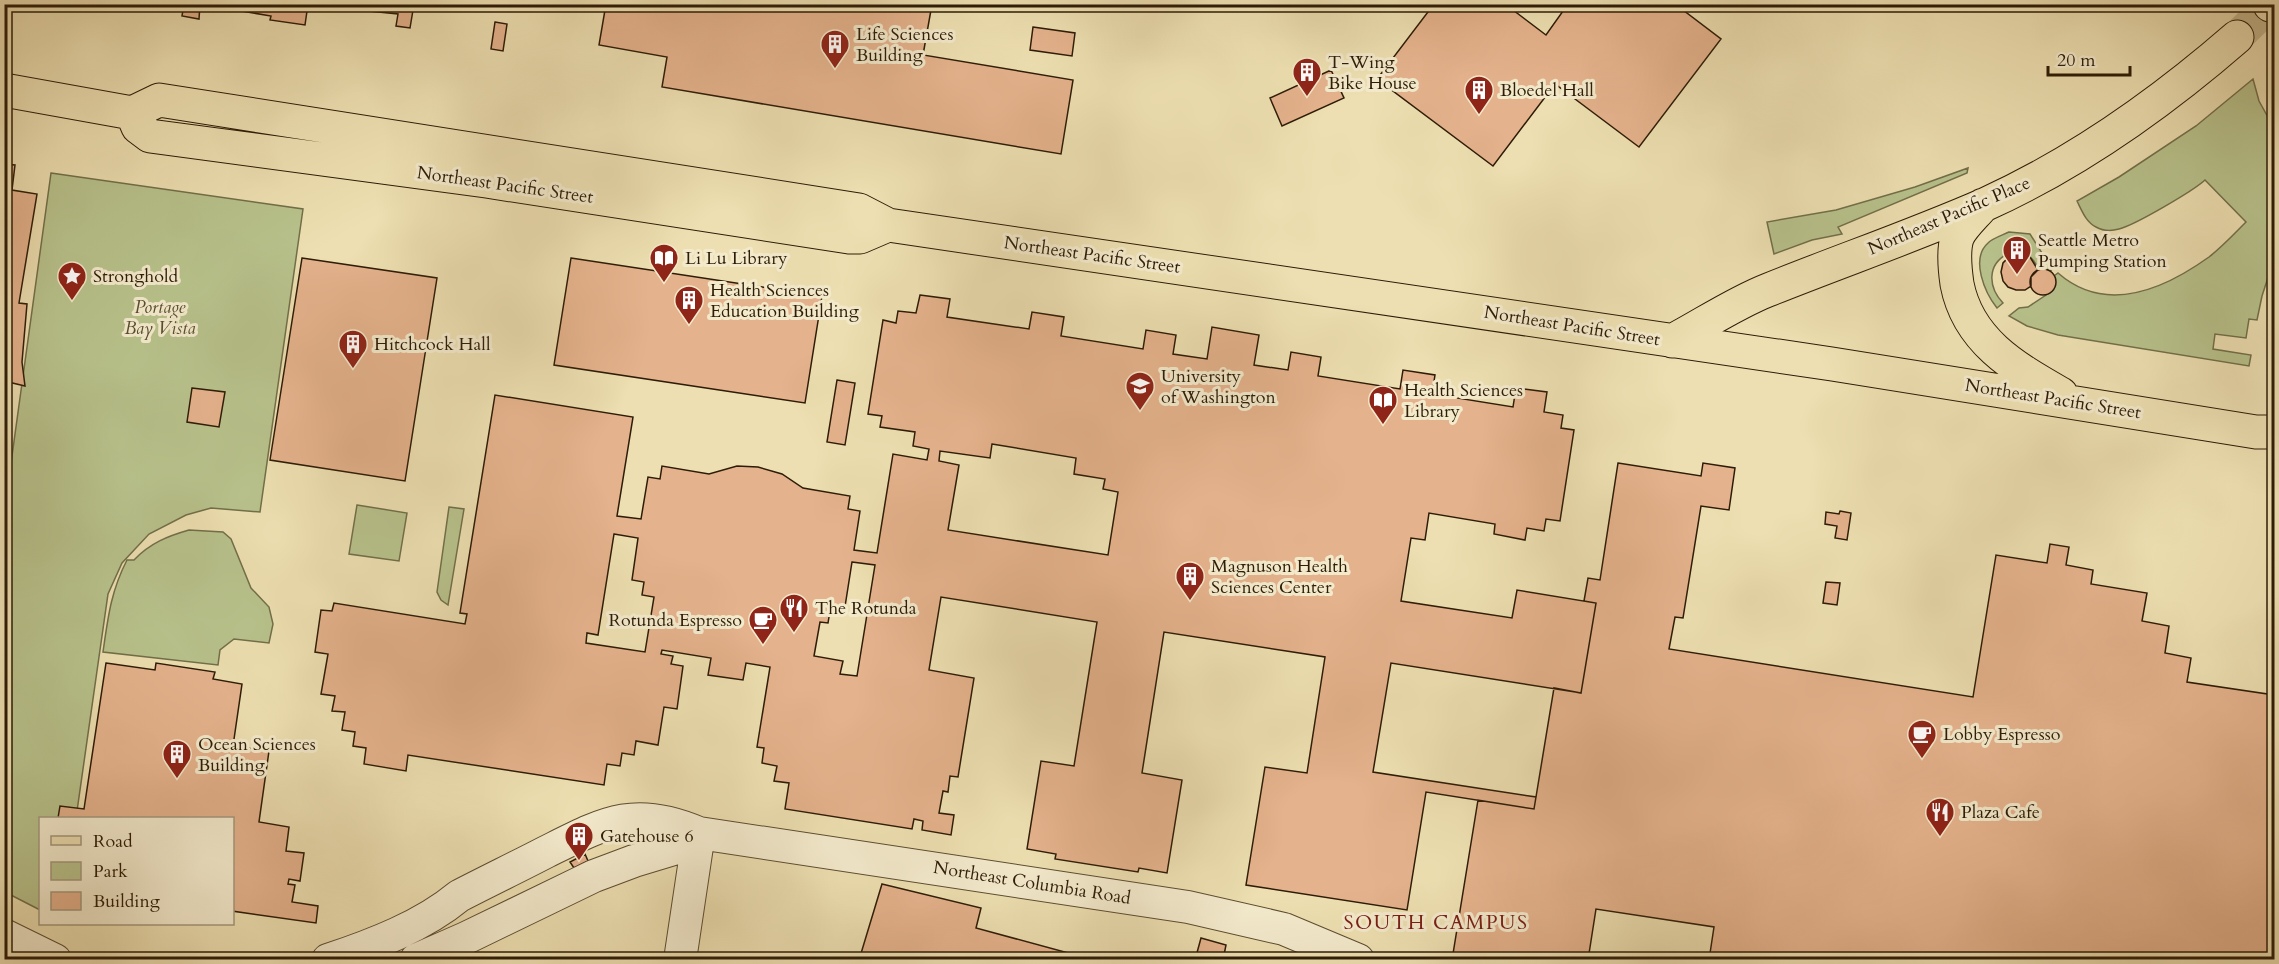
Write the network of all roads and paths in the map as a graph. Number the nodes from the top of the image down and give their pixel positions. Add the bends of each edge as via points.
1 (2236, 37) tunnel mouth
2 (4, 90) edge
3 (1984, 205) junction
4 (1672, 341) junction
5 (2078, 404) junction
6 (2268, 434) edge
7 (699, 833) junction
8 (4, 935) edge
9 (431, 956) edge
10 (54, 960) edge
11 (328, 960) edge
12 (680, 960) edge
13 (1358, 960) edge

1 - 3 main road, Northeast Pacific Place via 2175,90 2113,134
2 - 4 main road, Northeast Pacific Street via 132,113 138,127 150,136 486,181 849,237 860,237 888,225
3 - 4 main road, Northeast Pacific Place via 1766,291
3 - 5 main road via 1958,236 1956,276 1967,314 1986,342 2016,366
4 - 5 main road, Northeast Pacific Street
5 - 6 main road, Northeast Pacific Street
7 - 9 street via 677,848 594,876
7 - 11 street, Northeast Columbia Road via 655,819 598,826 459,896 440,912
7 - 12 street
7 - 13 street, Northeast Columbia Road via 1188,907 1284,929
8 - 10 street

